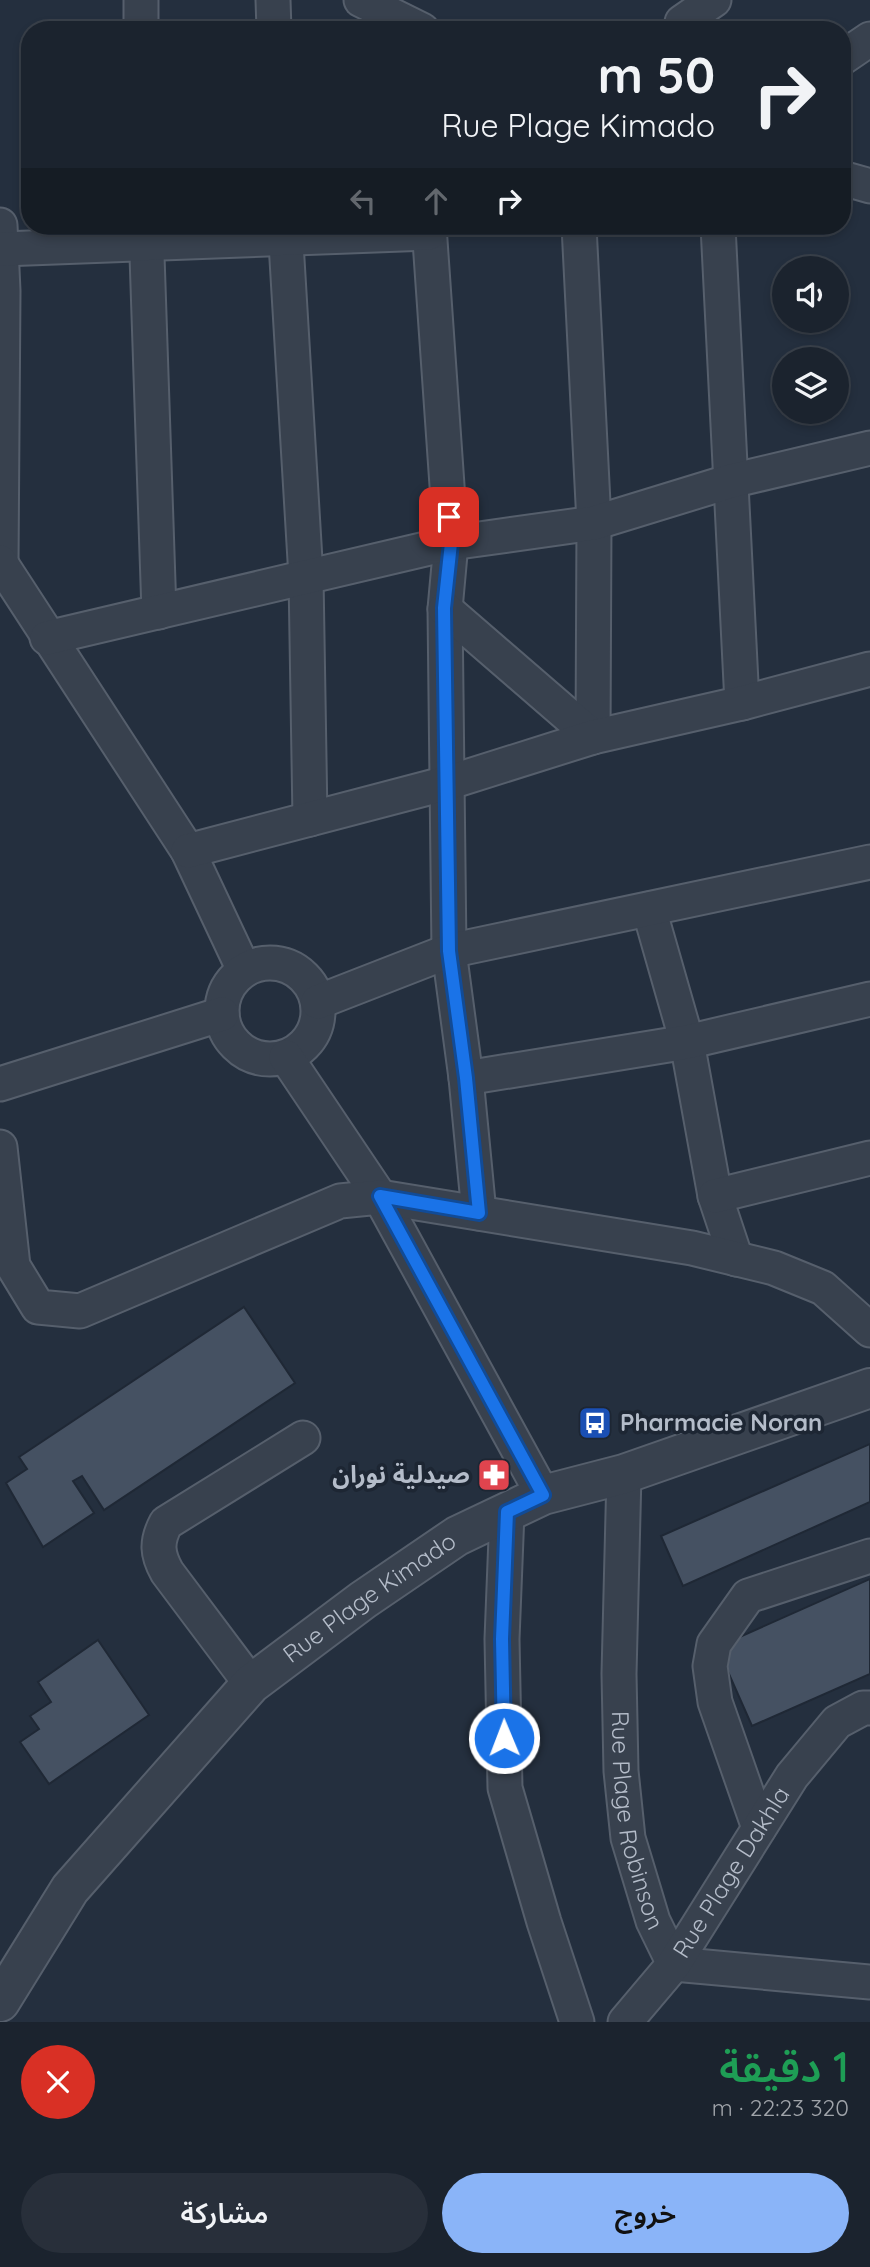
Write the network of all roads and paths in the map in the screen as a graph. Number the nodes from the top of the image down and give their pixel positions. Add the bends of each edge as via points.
1 (141, 0) edge
2 (273, 0) edge
3 (361, 0) edge
4 (714, 0) edge
5 (679, 17) edge
6 (141, 21) edge
7 (274, 21) edge
8 (404, 21) edge
9 (870, 39) edge
10 (851, 52) edge
11 (851, 181) edge
12 (870, 186) edge
13 (146, 235) edge
14 (286, 235) edge
15 (429, 235) edge
16 (579, 235) edge
17 (718, 235) edge
18 (1, 237) edge
19 (1, 292) edge
20 (870, 448) edge
21 (731, 481) junction
22 (594, 523) junction
23 (451, 543) junction
24 (1, 563) edge
25 (306, 577) junction
26 (444, 608) junction
27 (159, 612) junction
28 (47, 638) junction
29 (870, 669) edge
30 (743, 703) junction
31 (593, 737) junction
32 (447, 783) junction
33 (310, 818) junction
34 (188, 851) junction
35 (870, 862) edge
36 (649, 909) junction
37 (449, 951) junction
38 (244, 970) junction
39 (870, 999) edge
40 (318, 1002) junction
41 (222, 1014) junction
42 (687, 1042) junction
43 (286, 1057) junction
44 (466, 1078) junction
45 (0, 1084) edge
46 (0, 1147) edge
47 (870, 1158) edge
48 (380, 1196) junction
49 (715, 1196) junction
50 (479, 1213) junction
51 (736, 1258) junction
52 (870, 1330) edge
53 (870, 1388) edge
54 (303, 1438) dead end
55 (624, 1474) junction
56 (543, 1495) junction
57 (507, 1512) junction
58 (870, 1556) edge
59 (251, 1684) junction
60 (870, 1708) edge
61 (759, 1828) junction
62 (674, 1964) junction
63 (870, 1982) edge
64 (1, 1998) edge
65 (577, 2022) edge
66 (625, 2022) edge

1 - 6 street
2 - 7 street
3 - 8 street
4 - 5 street
9 - 10 street
11 - 12 street
13 - 18 street
13 - 27 street
14 - 25 street
15 - 23 street
16 - 22 street
17 - 21 street
18 - 19 street
19 - 24 street
20 - 21 street
21 - 22 street
21 - 30 street
22 - 23 street
22 - 31 street
23 - 25 street
23 - 26 street
24 - 28 street
25 - 27 street
25 - 33 street
26 - 31 street
26 - 32 street
27 - 28 street
28 - 34 street
29 - 30 street
30 - 31 street
31 - 32 street
32 - 33 street
32 - 37 street
33 - 34 street
34 - 38 street
35 - 36 street
36 - 37 street
36 - 42 street
37 - 40 street
37 - 44 street
38 - 40 street via 276,963 296,970 309,981
38 - 41 street via 227,990
39 - 42 street
40 - 43 street via 312,1035
41 - 43 street via 228,1035 238,1048 252,1057
41 - 45 street
42 - 44 street
42 - 49 street
43 - 48 street
44 - 50 street
46 - 48 street via 13,1266 38,1307 80,1311 340,1201
47 - 49 street
48 - 50 street
48 - 56 street
49 - 51 street
50 - 51 street
51 - 52 street via 823,1288
53 - 55 street, Rue Plage Kimado
54 - 59 street via 166,1523 160,1536 158,1555 167,1572
55 - 56 street, Rue Plage Kimado
55 - 62 street, Rue Plage Robinson via 621,1772 628,1838 653,1921
56 - 57 street, Rue Plage Kimado
57 - 59 street, Rue Plage Kimado via 457,1536
57 - 65 street via 502,1639 505,1788
58 - 61 street via 748,1597 714,1644 710,1667 715,1702
59 - 64 street, Rue Plage Kimado via 70,1889
60 - 61 street, Rue Plage Dakhla via 837,1722 792,1776
61 - 62 street, Rue Plage Dakhla
62 - 63 street
62 - 66 street, Rue Plage Dakhla

